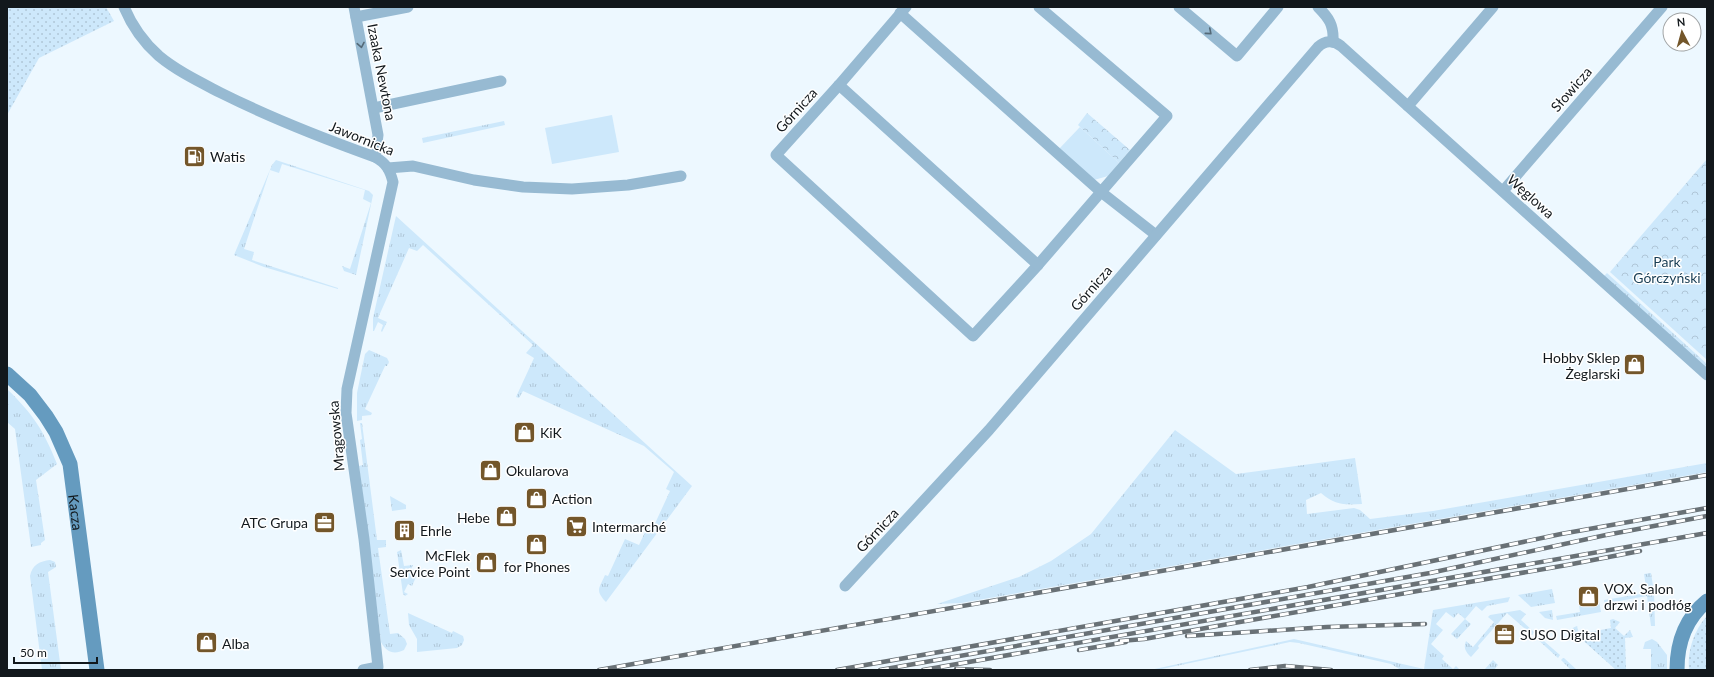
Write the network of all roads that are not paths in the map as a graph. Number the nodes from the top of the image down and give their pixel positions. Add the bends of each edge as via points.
1 (124, 7) edge
2 (408, 7) edge
3 (1039, 7) edge
4 (1179, 7) edge
5 (1278, 7) edge
6 (1318, 7) edge
7 (1493, 7) edge
8 (1662, 7) edge
9 (903, 10) edge
10 (355, 12) edge
11 (1333, 42) junction
12 (501, 81) dead end
13 (839, 85) junction
14 (1408, 106) junction
15 (374, 108) junction
16 (375, 157) junction
17 (388, 168) junction
18 (681, 176) dead end
19 (1503, 191) junction
20 (1101, 192) junction
21 (1156, 235) junction
22 (1038, 265) junction
23 (7, 374) edge
24 (1707, 376) edge
25 (845, 586) dead end
26 (1707, 601) edge
27 (97, 670) edge
28 (363, 670) edge
29 (1677, 670) edge

1 - 16 street, Jawornicka via 144,42 177,69 284,123
2 - 10 street, Izaaka Newtona
3 - 20 street via 1167,116
4 -> 5 street via 1237,56
6 - 11 street via 1330,19
7 - 14 street
8 - 19 street, Słowicza
9 - 13 street, Górnicza
9 - 20 street, Górnicza
10 -> 15 street, Izaaka Newtona
11 - 14 street, Węglowa via 1341,46
11 - 21 street, Górnicza via 1324,42 1318,47
12 - 15 street
13 - 22 street
13 - 22 street, Górnicza via 776,155 973,336
14 - 19 street, Węglowa
15 - 16 street, Izaaka Newtona via 378,135
16 - 17 street, Jawornicka
17 - 18 street, Jawornicka via 413,166 474,180 523,187 572,189 628,185
17 - 28 street, Mrągowska via 393,182 347,389 346,413 364,539 378,667
19 - 24 street, Węglowa
20 - 21 street, Górnicza
20 - 22 street
21 - 25 street, Górnicza via 992,426
23 - 27 street, Kacza via 30,395 46,416 70,464
26 - 29 street via 1694,614 1684,631 1678,649

